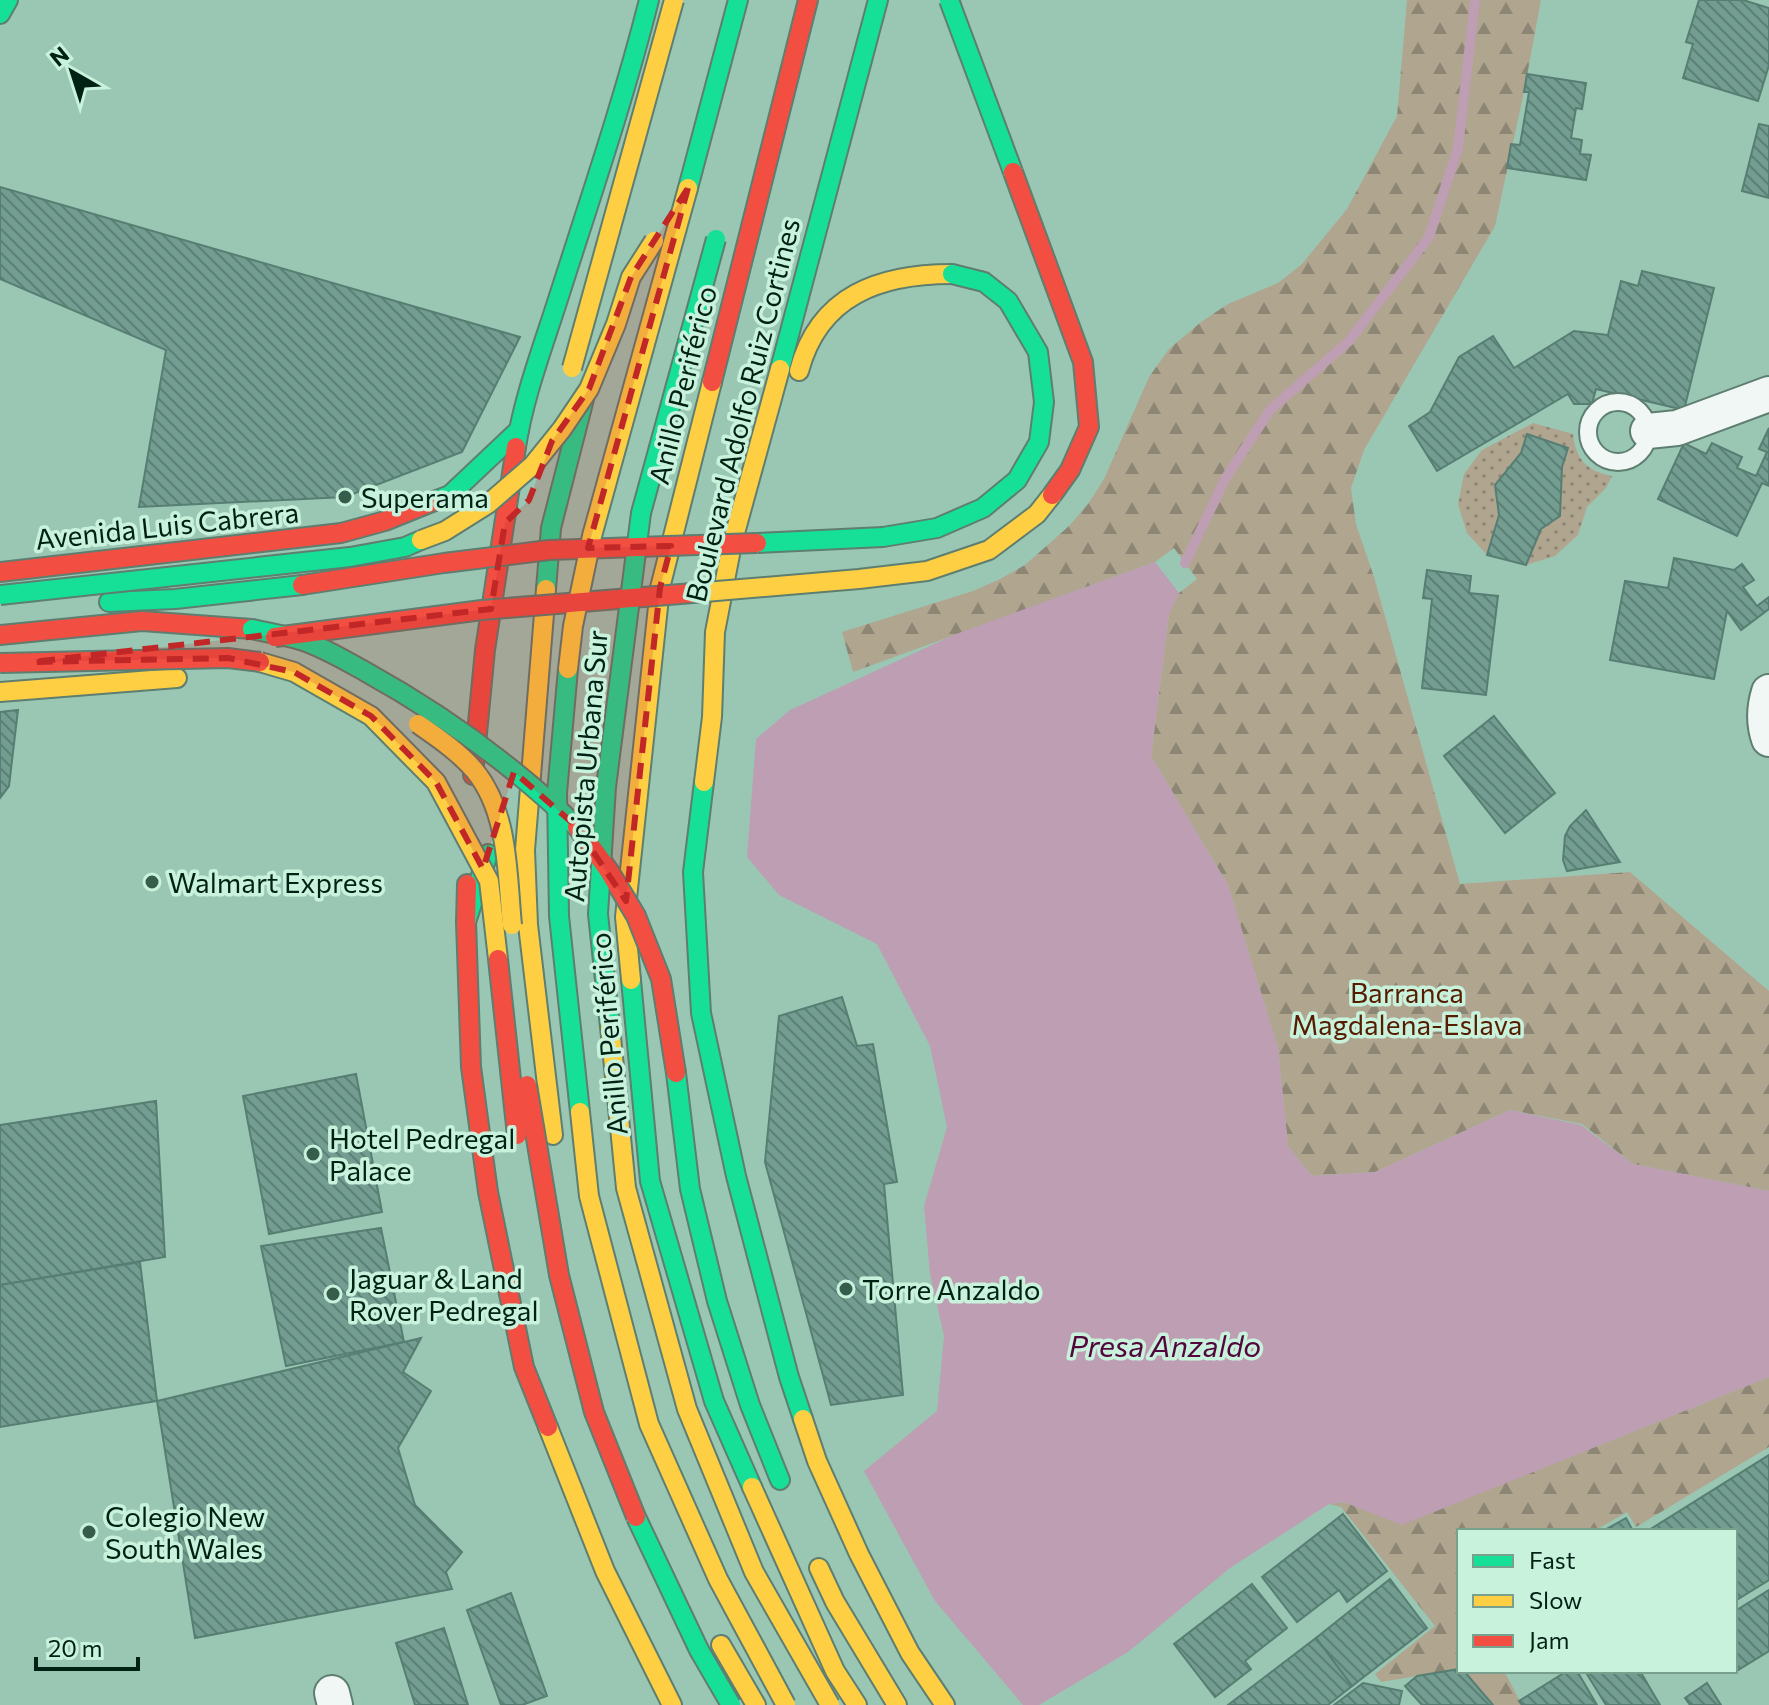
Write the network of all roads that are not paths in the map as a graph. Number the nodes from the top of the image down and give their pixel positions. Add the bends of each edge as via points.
1 (8, 0) edge
2 (649, 0) edge
3 (674, 0) edge
4 (691, 0) edge
5 (738, 0) edge
6 (808, 0) edge
7 (878, 0) edge
8 (949, 0) edge
9 (0, 14) edge
10 (688, 188) junction
11 (720, 224) dead end
12 (628, 231) dead end
13 (620, 262) dead end
14 (795, 384) dead end
15 (1769, 394) edge
16 (786, 414) dead end
17 (519, 430) junction
18 (1648, 431) dead end
19 (746, 498) junction
20 (444, 563) junction
21 (0, 572) edge
22 (0, 595) edge
23 (0, 608) edge
24 (0, 635) edge
25 (253, 640) junction
26 (0, 664) edge
27 (236, 676) dead end
28 (189, 677) dead end
29 (0, 692) edge
30 (1769, 692) edge
31 (535, 707) junction
32 (1769, 739) edge
33 (468, 799) junction
34 (466, 922) junction
35 (518, 1142) dead end
36 (569, 1228) dead end
37 (605, 1487) dead end
38 (786, 1498) dead end
39 (811, 1550) dead end
40 (680, 1569) dead end
41 (648, 1584) dead end
42 (662, 1612) dead end
43 (672, 1705) edge
44 (714, 1705) edge
45 (731, 1705) edge
46 (756, 1705) edge
47 (786, 1705) edge
48 (830, 1705) edge
49 (857, 1705) edge
50 (897, 1705) edge
51 (945, 1705) edge

1 - 9 main road
2 - 17 main road
3 - 20 main road, bridge via 547,459 532,493 491,535
4 - 12 main road
5 - 10 main road, Autopista Urbana Sur
6 - 49 main road, Anillo Periférico via 660,588 625,917 650,1181 709,1386 835,1671
7 - 19 main road, Boulevard Adolfo Ruiz Cortines
8 - 25 main road, bridge via 1083,362 1089,427 1070,470 1037,514 989,550 927,571 482,610
10 - 22 main road, bridge via 631,277 589,389 562,429 533,465 488,504 445,531 405,547 350,557
10 - 47 main road, Autopista Urbana Sur, bridge via 592,536 573,626 557,793 559,916 589,1196 649,1424 718,1579
11 - 48 main road, Autopista Urbana Sur, bridge via 641,513 606,787 598,914 626,1188 687,1409 754,1572
13 - 31 main road via 551,528
14 - 20 main road, bridge via 809,340 832,312 882,282 916,274 952,274 984,282 1008,301 1038,352 1044,402 1039,442 1017,480 983,508 937,528 798,542 549,550
15 - 18 street via 1677,428
16 - 19 main road
17 - 21 main road, Avenida Luis Cabrera via 450,495 385,521 341,533
17 - 33 main road
19 - 51 main road, Boulevard Adolfo Ruiz Cortines via 715,632 712,717 693,872 701,1013 736,1176 817,1461 910,1653
20 - 23 main road, bridge via 175,599
24 - 38 main road, bridge via 142,621 252,629 301,640 449,722 576,826 636,916 661,979 690,1189 717,1301
25 - 26 main road, bridge
25 - 45 main road, bridge via 303,655 365,686 455,751 482,780 502,828 529,1105 559,1275 594,1412 637,1519
26 - 35 main road, bridge via 228,658 260,662 294,672 371,716 436,782 489,881
27 - 33 main road via 297,682 384,710
28 - 29 main road
30 - 32 street via 1764,722
31 - 34 main road
31 - 36 main road via 525,850 528,925
33 - 34 main road
34 - 43 main road via 471,1067 488,1192 524,1367 605,1571
37 - 41 main road
39 - 50 main road via 835,1602
40 - 46 main road
42 - 44 main road

